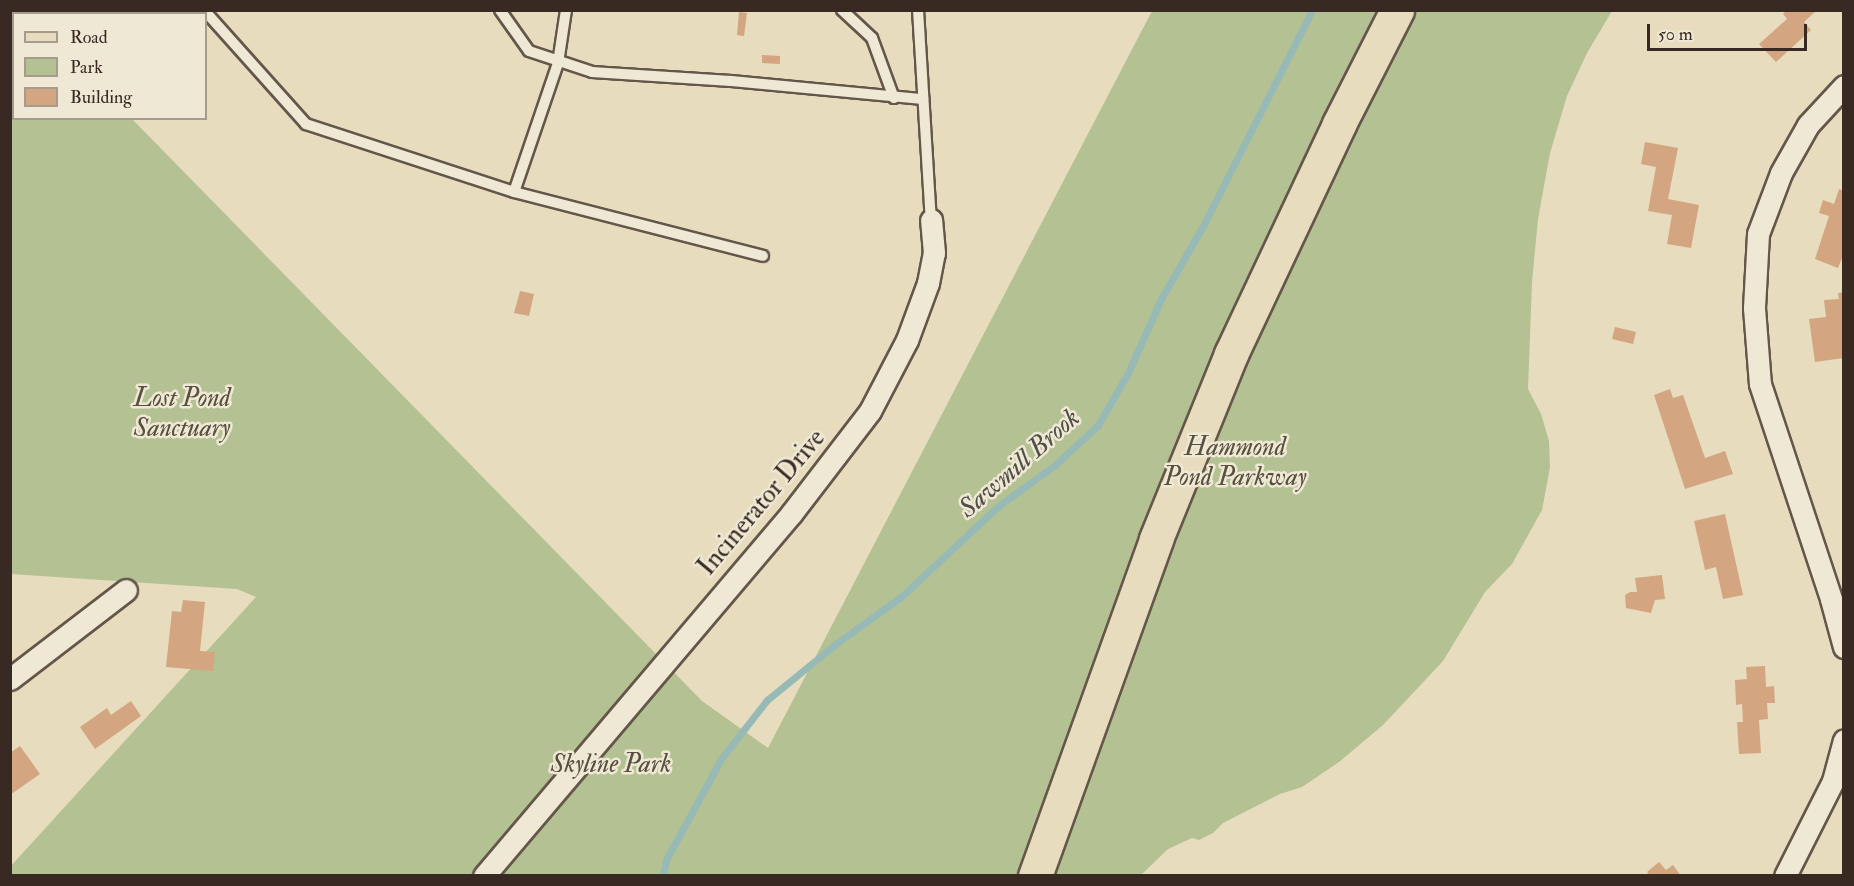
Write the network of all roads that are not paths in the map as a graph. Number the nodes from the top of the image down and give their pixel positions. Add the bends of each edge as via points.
1 (500, 10) edge
2 (566, 10) edge
3 (842, 10) edge
4 (918, 10) edge
5 (1397, 10) edge
6 (207, 13) edge
7 (558, 63) junction
8 (1844, 86) edge
9 (894, 98) junction
10 (923, 99) junction
11 (514, 192) junction
12 (932, 220) joint
13 (763, 256) dead end
14 (126, 590) dead end
15 (1844, 647) edge
16 (10, 679) edge
17 (1844, 740) edge
18 (484, 876) edge
19 (1035, 876) edge
20 (1785, 876) edge

1 - 7 lane via 529,51
2 - 7 lane
3 - 9 lane via 872,38
4 - 10 lane, Incinerator Drive
5 - 19 main road via 1231,354 1156,539
6 - 11 lane via 306,124
7 - 9 lane via 592,72
7 - 11 lane
8 - 15 street via 1808,124 1781,173 1758,234 1754,308 1760,384
9 - 10 lane
10 - 12 lane, Incinerator Drive
11 - 13 lane
12 - 18 street, Incinerator Drive via 933,253 928,283 907,340 870,411 790,514
14 - 16 street
17 - 20 street via 1833,781

